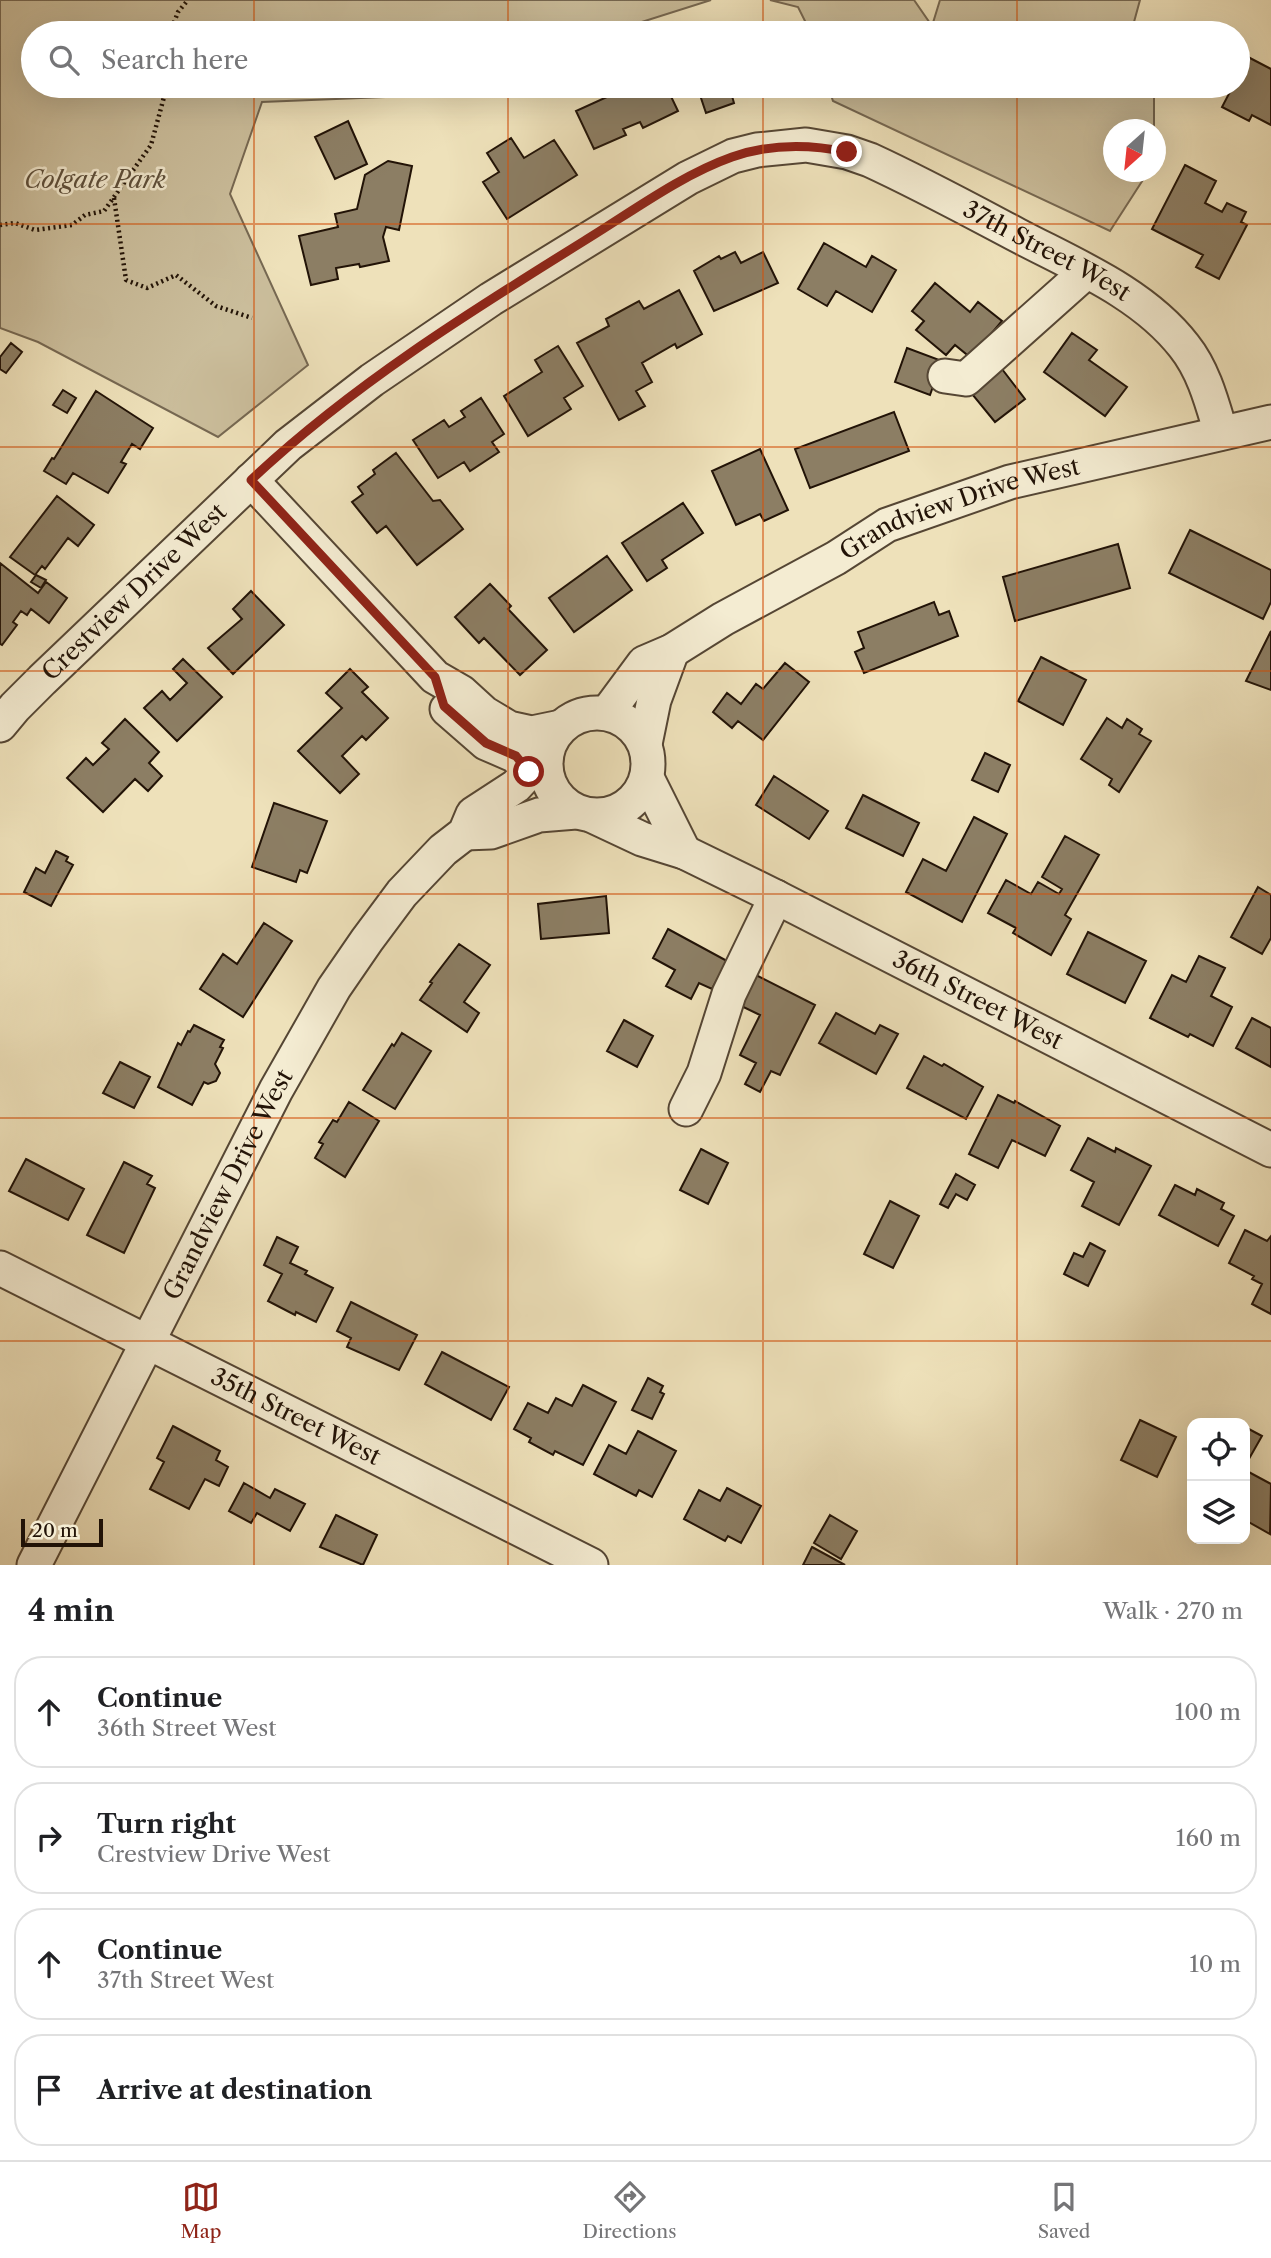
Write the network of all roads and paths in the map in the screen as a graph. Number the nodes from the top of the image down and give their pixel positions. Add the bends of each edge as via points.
1 (188, 0) edge
2 (175, 21) edge
3 (164, 98) edge
4 (806, 145) joint
5 (114, 197) junction
6 (0, 225) edge
7 (1086, 272) junction
8 (253, 318) dead end
9 (945, 376) dead end
10 (1271, 422) edge
11 (1221, 433) junction
12 (251, 480) junction
13 (672, 651) junction
14 (435, 677) junction
15 (607, 713) junction
16 (0, 725) edge
17 (561, 727) junction
18 (645, 744) junction
19 (537, 772) junction
20 (647, 778) junction
21 (585, 814) junction
22 (465, 833) junction
23 (684, 852) junction
24 (776, 897) junction
25 (686, 1109) dead end
26 (1271, 1150) edge
27 (0, 1268) edge
28 (149, 1341) junction
29 (34, 1565) edge
30 (591, 1565) edge

1 - 2 path
3 - 5 path via 151,145
4 - 7 street, 37th Street West via 870,160
4 - 12 street, Crestview Drive West via 733,156 688,178 491,299 372,380
5 - 6 path via 104,211 85,215 72,225 35,230 15,223
5 - 8 path via 126,281 148,288 176,275 216,306
7 - 9 street via 966,379
7 - 11 street, 37th Street West via 1140,304 1178,338 1201,375
10 - 11 street, Grandview Drive West
11 - 13 street, Grandview Drive West via 1010,482 887,525
12 - 14 street
12 - 16 street, Crestview Drive West
13 - 15 street, Grandview Drive West via 644,663
13 - 18 street via 654,700
14 - 17 street via 509,728 532,733
14 - 19 street via 444,706 486,743 516,756
15 - 17 street via 575,717
15 - 18 street via 635,729
17 - 19 street
18 - 20 street
19 - 21 street via 562,802
19 - 22 street, Grandview Drive West via 473,814
20 - 21 street via 627,807 611,814
20 - 23 street
21 - 22 street via 539,815 491,832
21 - 23 street, 36th Street West
22 - 28 street, Grandview Drive West via 402,894 334,988 276,1090
23 - 24 street, 36th Street West
24 - 25 street via 729,994 704,1073
24 - 26 street, 36th Street West
27 - 28 street, 35th Street West
28 - 29 street, Grandview Drive West
28 - 30 street, 35th Street West

